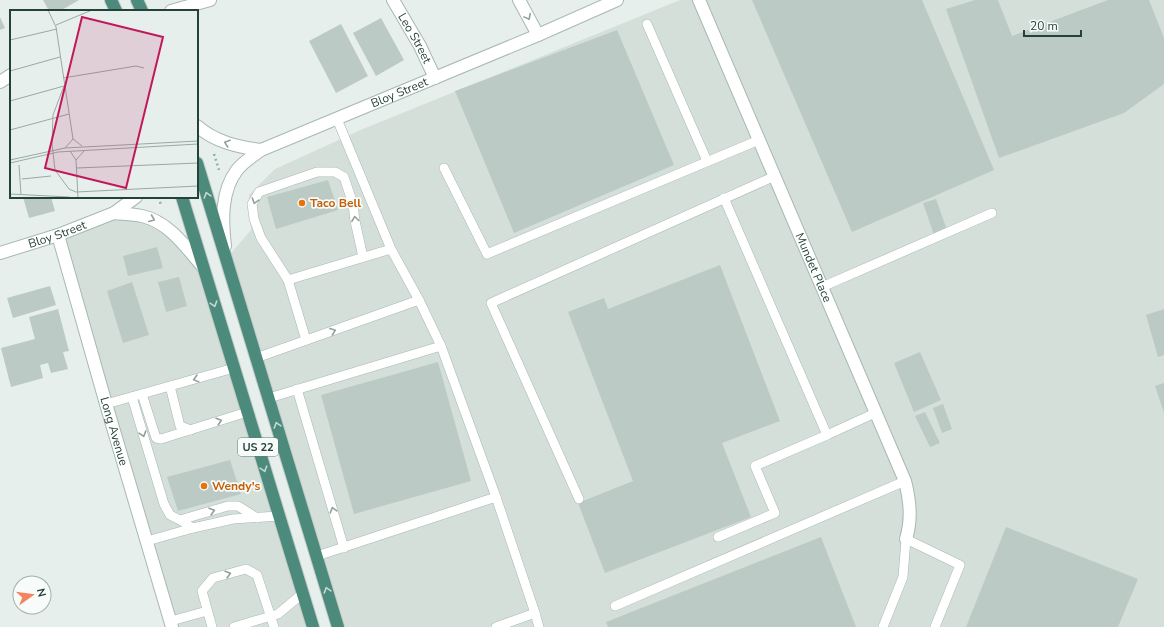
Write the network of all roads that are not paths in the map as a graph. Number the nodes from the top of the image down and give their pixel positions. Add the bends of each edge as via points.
1 (111, 0) edge
2 (137, 0) edge
3 (210, 0) edge
4 (393, 0) edge
5 (519, 0) edge
6 (617, 0) edge
7 (699, 0) edge
8 (116, 10) edge
9 (142, 10) edge
10 (174, 10) edge
11 (647, 24) dead end
12 (538, 35) junction
13 (10, 76) edge
14 (435, 78) junction
15 (0, 82) edge
16 (337, 119) junction
17 (198, 127) edge
18 (759, 140) junction
19 (261, 150) junction
20 (707, 161) junction
21 (198, 166) edge
22 (444, 168) dead end
23 (775, 176) junction
24 (135, 198) edge
25 (182, 198) edge
26 (724, 198) junction
27 (114, 213) junction
28 (992, 213) dead end
29 (58, 235) junction
30 (391, 249) junction
31 (0, 253) edge
32 (363, 257) junction
33 (226, 259) junction
34 (203, 267) junction
35 (288, 280) junction
36 (822, 287) junction
37 (419, 300) junction
38 (306, 340) junction
39 (440, 346) junction
40 (256, 358) junction
41 (234, 368) junction
42 (170, 386) junction
43 (296, 390) junction
44 (142, 394) junction
45 (132, 397) junction
46 (268, 398) junction
47 (106, 404) junction
48 (247, 412) junction
49 (875, 412) junction
50 (190, 430) junction
51 (827, 435) junction
52 (905, 481) junction
53 (496, 497) junction
54 (579, 499) dead end
55 (279, 516) junction
56 (257, 518) junction
57 (180, 520) junction
58 (193, 528) junction
59 (718, 538) dead end
60 (906, 539) junction
61 (147, 541) junction
62 (344, 548) junction
63 (317, 556) junction
64 (302, 594) junction
65 (615, 606) dead end
66 (207, 610) junction
67 (535, 613) junction
68 (271, 616) junction
69 (172, 624) edge
70 (212, 627) edge
71 (234, 627) edge
72 (274, 627) edge
73 (312, 627) edge
74 (338, 627) edge
75 (496, 627) edge
76 (540, 627) edge
77 (883, 627) edge
78 (935, 627) edge

1 - 8 highway
2 - 9 highway
3 - 10 street
4 - 14 street, Leo Street
5 -> 12 street
6 - 12 street, Bloy Street
7 - 18 street, Mundet Place
11 - 20 lane
12 - 14 street, Bloy Street
13 - 15 street
14 - 16 street, Bloy Street
16 - 19 street, Bloy Street
16 - 30 lane
19 -> 17 street via 223,141
18 - 20 lane
18 - 23 street, Mundet Place
19 - 33 street, Bloy Street via 238,169 227,190 224,215
20 - 22 lane via 486,254
33 -> 21 highway, US 22
23 - 26 lane
23 - 36 street, Mundet Place
24 - 27 street, Bloy Street
25 - 34 highway, US 22
26 - 51 lane
26 - 54 lane via 491,303
27 - 29 street, Bloy Street
27 -> 34 street, Bloy Street via 143,216 160,223 177,236
28 - 36 lane
29 - 31 street, Bloy Street
29 - 47 street, Long Avenue
30 - 32 lane
30 - 37 lane
32 - 35 lane
32 -> 35 lane via 354,222 353,204 344,177 336,172 317,172 259,192 252,204 261,238
33 - 40 highway, US 22
34 -> 41 highway, US 22
35 - 38 lane
36 - 49 street, Mundet Place
38 -> 37 lane
37 - 39 lane
38 - 40 lane
39 - 43 lane
39 - 53 lane
40 - 46 highway, US 22
41 -> 42 lane
41 - 48 highway, US 22
42 - 44 lane
42 - 50 lane via 180,426
43 - 46 lane
62 -> 43 lane
44 - 45 lane
44 - 50 lane via 156,438 161,439
45 - 47 lane
45 -> 57 lane via 164,504 170,515
63 -> 46 highway, US 22
47 - 61 street, Long Avenue
50 -> 48 lane
48 -> 55 highway, US 22
49 - 51 lane
49 - 52 street, Mundet Place
51 - 59 lane via 755,466 775,513
52 - 60 street, Mundet Place via 911,517
52 - 65 lane
53 - 62 lane
53 - 67 lane
55 - 56 lane
55 - 64 highway, US 22
57 -> 56 lane via 228,506 238,506
56 - 58 lane via 233,519
57 - 58 lane
58 - 61 lane
60 - 77 lane via 903,578
60 - 78 lane via 960,565
61 - 69 street, Long Avenue
62 - 63 lane
74 -> 63 highway, US 22
64 - 68 lane via 278,614
64 - 73 highway, US 22
66 -> 68 lane via 202,591 213,578 246,569 257,575
66 - 69 lane
66 - 70 lane
67 - 75 lane
67 - 76 lane
68 - 71 lane
68 - 72 lane

